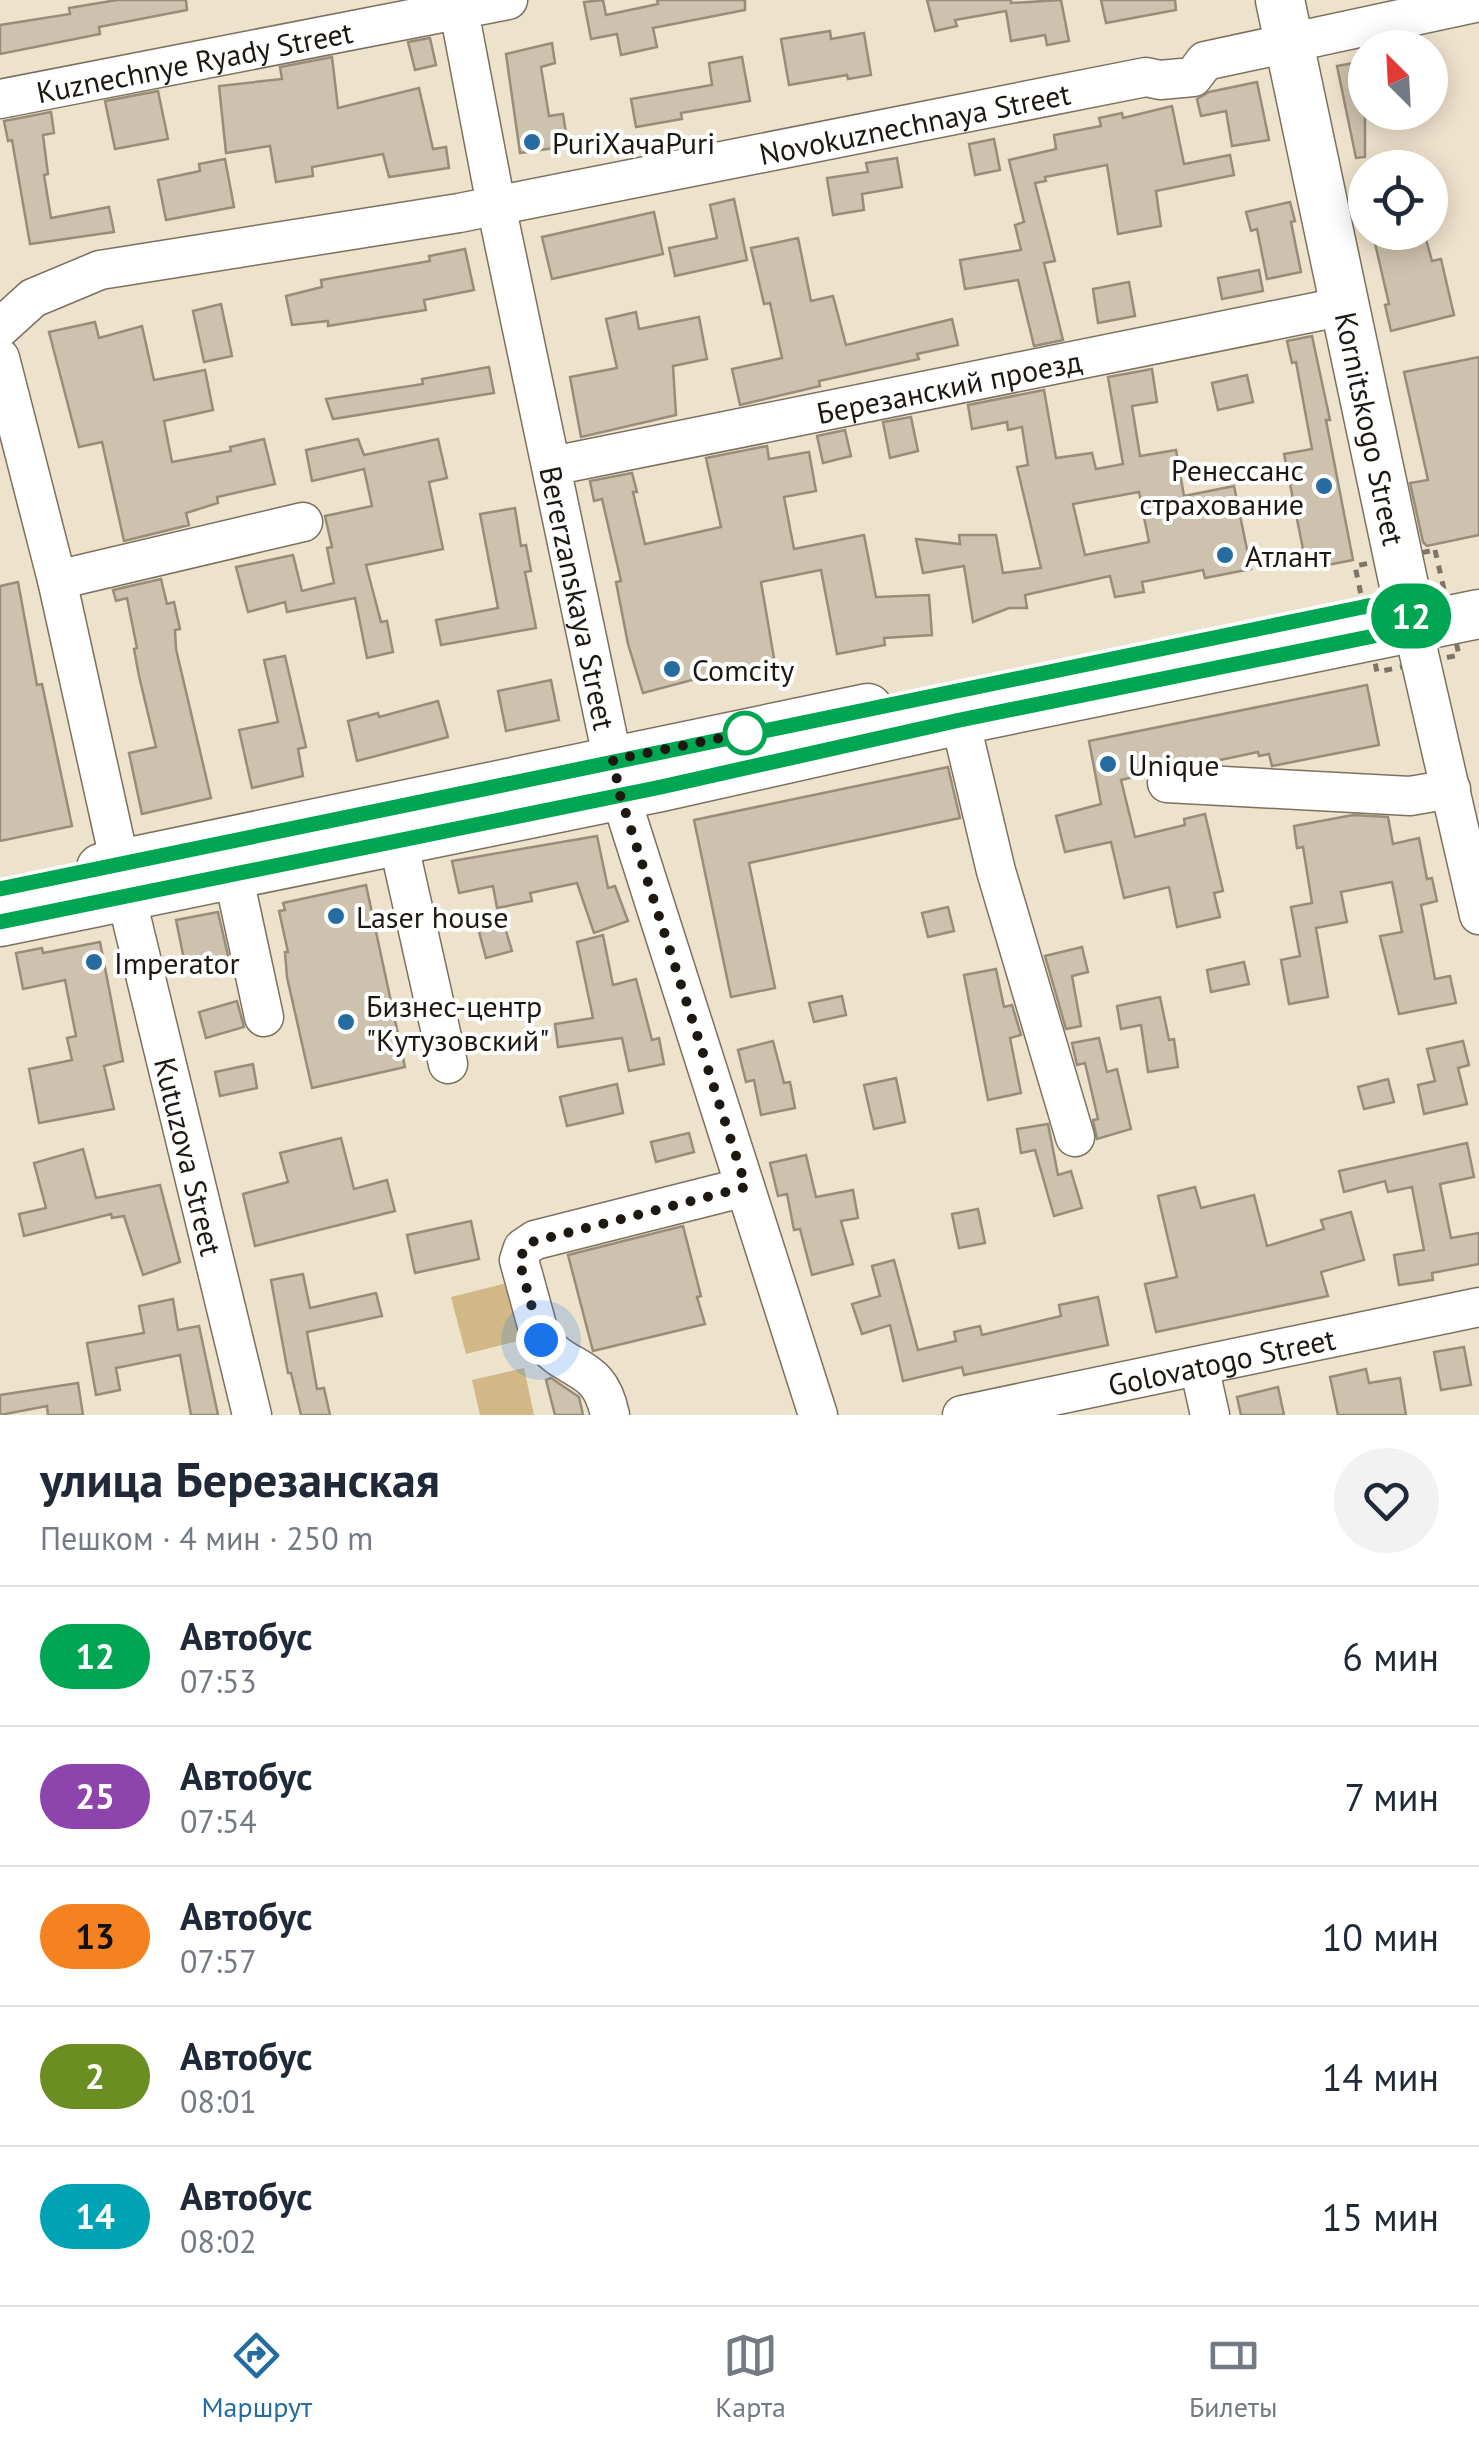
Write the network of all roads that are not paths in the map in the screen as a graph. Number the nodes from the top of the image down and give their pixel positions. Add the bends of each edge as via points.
1 (508, 0) edge
2 (1479, 2) edge
3 (458, 5) edge
4 (1284, 22) edge
5 (0, 99) edge
6 (496, 205) junction
7 (1344, 306) junction
8 (0, 328) edge
9 (0, 358) edge
10 (552, 466) junction
11 (303, 522) dead end
12 (57, 580) junction
13 (1479, 584) edge
14 (1410, 613) junction
15 (1479, 614) edge
16 (960, 720) junction
17 (617, 778) junction
18 (1166, 783) dead end
19 (1450, 789) junction
20 (398, 841) junction
21 (233, 874) junction
22 (123, 880) junction
23 (0, 889) edge
24 (1479, 915) edge
25 (0, 922) edge
26 (264, 1017) dead end
27 (448, 1064) dead end
28 (1075, 1137) dead end
29 (746, 1187) junction
30 (1479, 1307) edge
31 (1198, 1366) junction
32 (252, 1415) edge
33 (610, 1415) edge
34 (818, 1415) edge
35 (962, 1415) edge
36 (1210, 1415) edge

1 - 3 street, Kuznechnye Ryady Street
2 - 4 street, Novokuznechnaya Street
3 - 5 street, Kuznechnye Ryady Street
3 - 6 street, Bererzanskaya Street
4 - 6 street, Novokuznechnaya Street via 1205,61 1192,76 1146,77
4 - 7 main road, Kornitskogo Street
6 - 8 street, Novokuznechnaya Street via 100,270 33,298
6 - 10 street, Bererzanskaya Street
7 - 10 street, Березанский проезд
7 - 14 main road, Kornitskogo Street
9 - 12 street, Kutuzova Street
10 - 17 street, Bererzanskaya Street
11 - 12 street
12 - 22 street, Kutuzova Street
13 - 14 main road
14 - 15 main road
14 - 16 main road
14 - 17 main road
14 - 19 street, Kornitskogo Street
16 - 17 main road
16 - 28 street via 996,871
17 - 20 main road
17 - 22 main road
17 - 29 street, Bererzanskaya Street
18 - 19 street via 1410,796
19 - 24 street, Kornitskogo Street
20 - 21 main road
20 - 27 street
21 - 22 main road
21 - 26 street
22 - 23 main road
22 - 25 main road
22 - 32 street, Kutuzova Street
29 - 33 street via 523,1248 519,1260 541,1340 595,1378
29 - 34 street, Bererzanskaya Street
30 - 31 street, Golovatogo Street
31 - 35 street, Golovatogo Street
31 - 36 street

